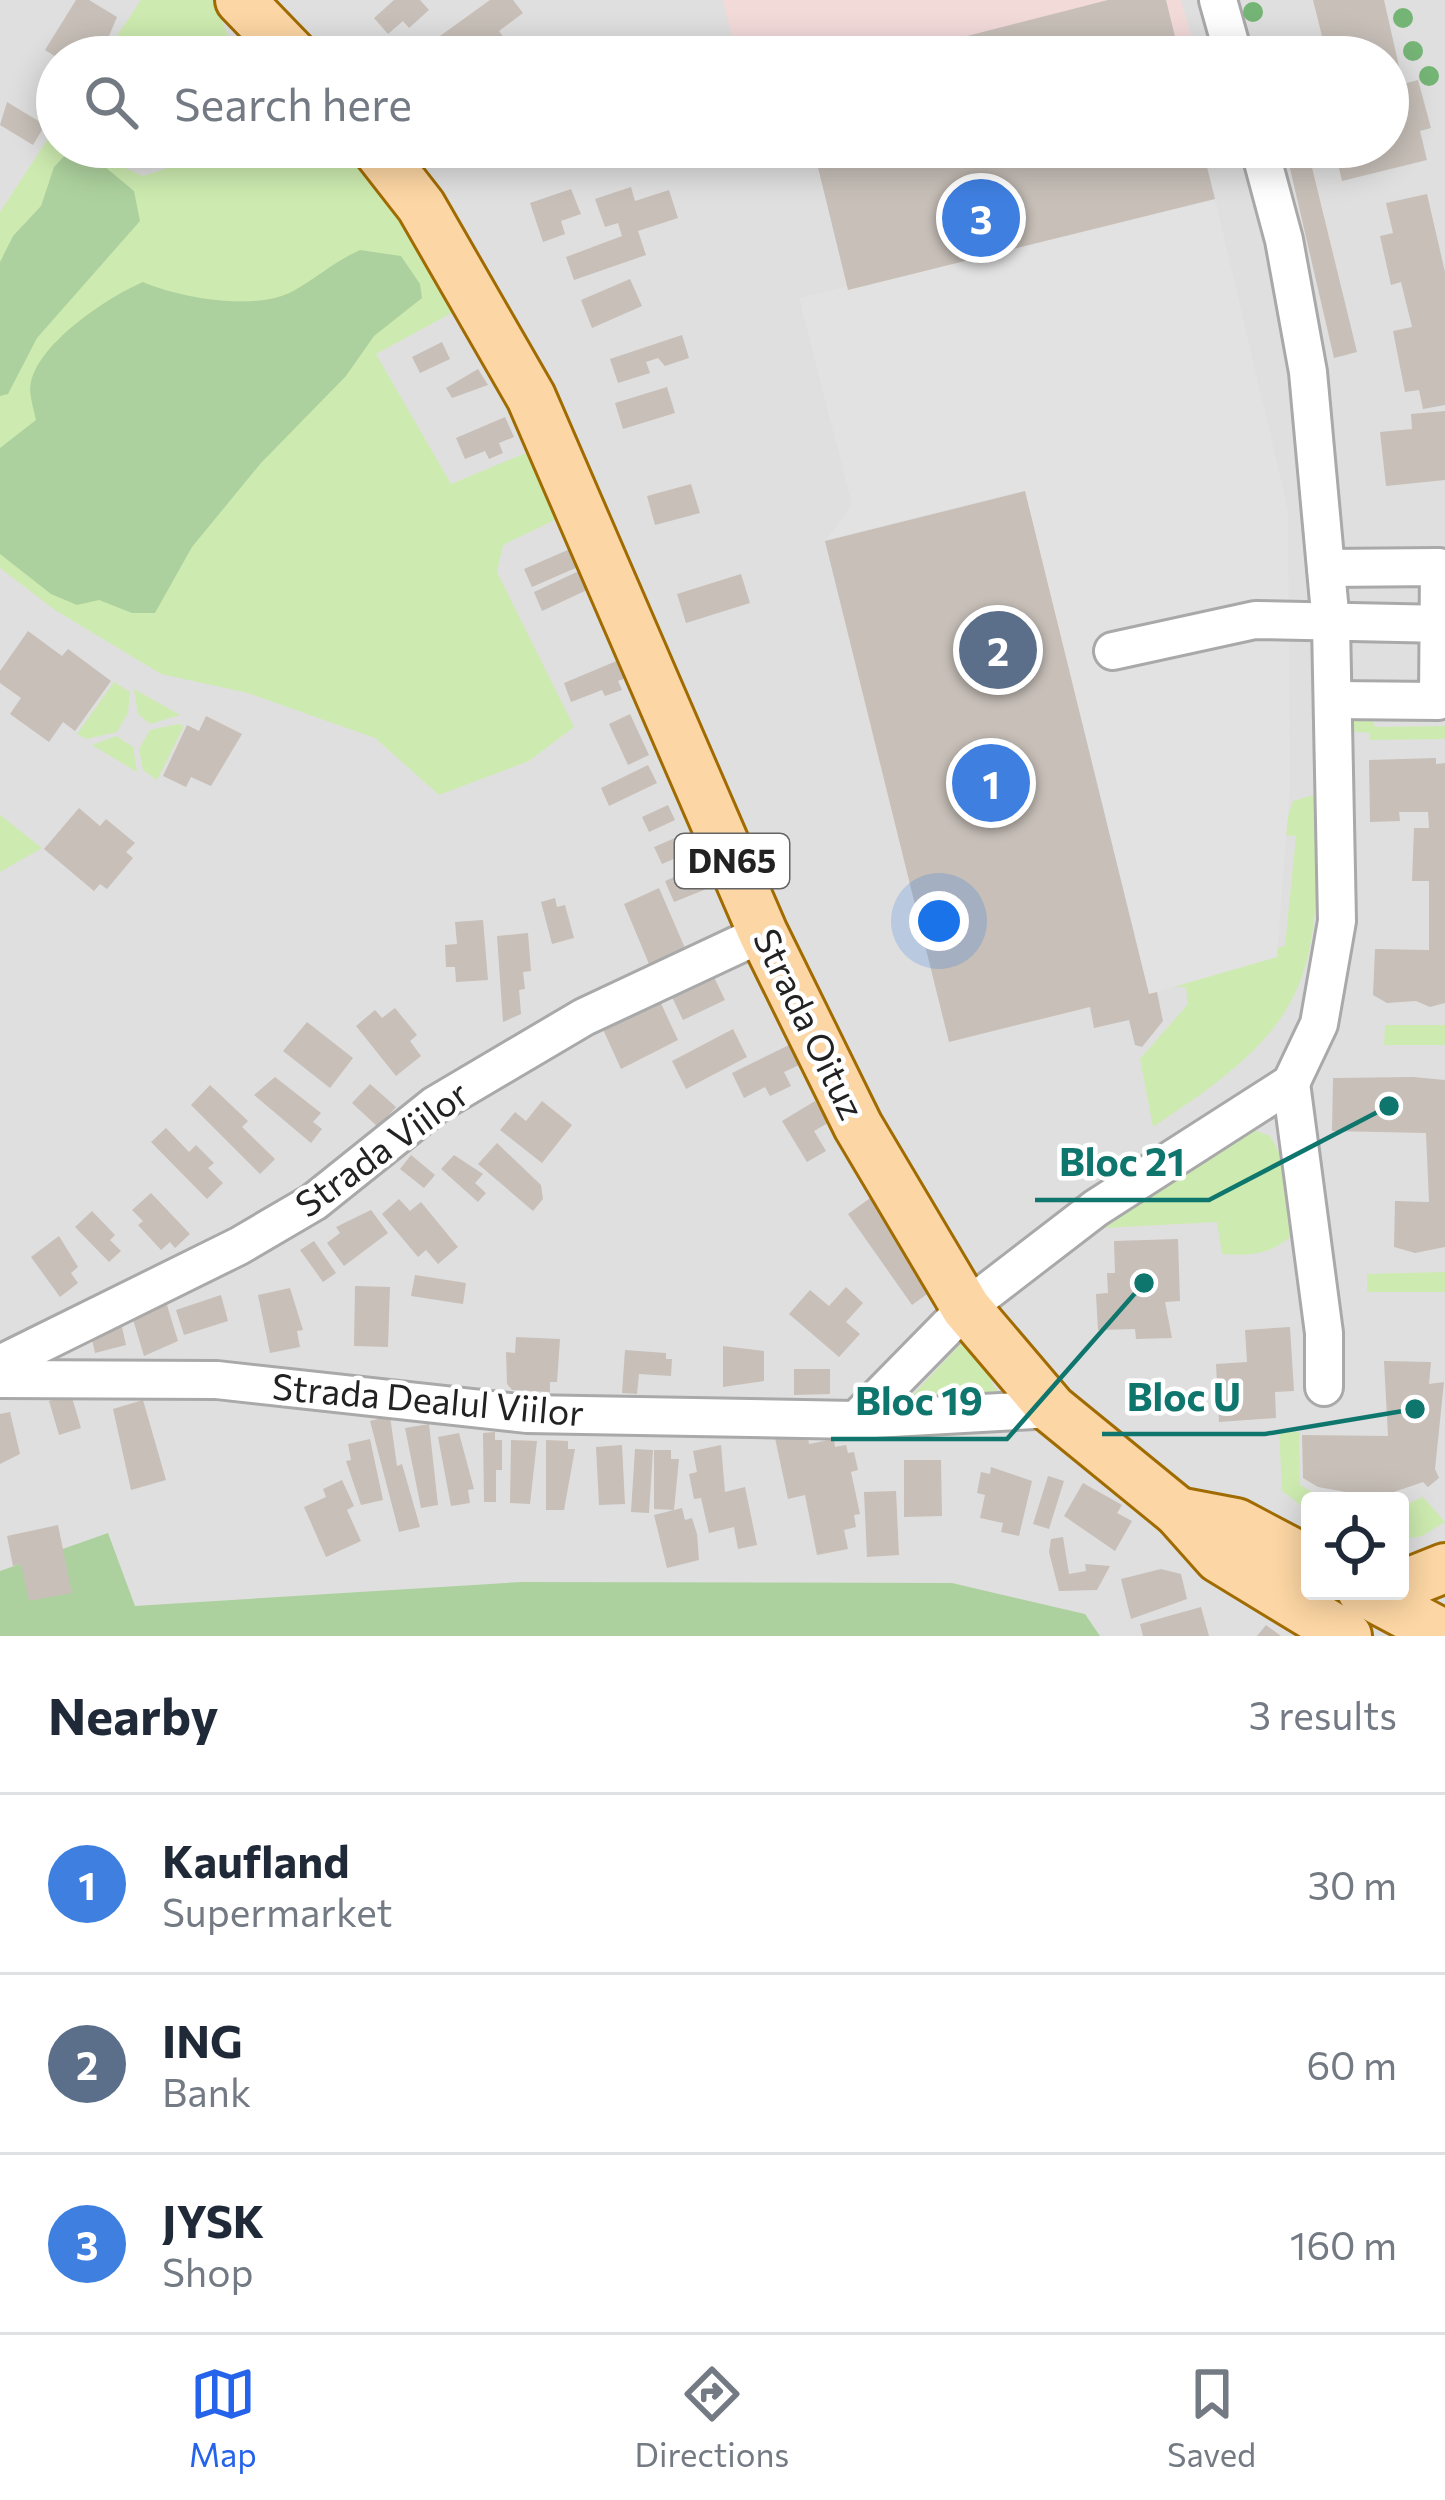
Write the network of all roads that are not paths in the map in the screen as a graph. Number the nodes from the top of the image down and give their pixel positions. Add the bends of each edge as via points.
1 (240, 0) edge
2 (1218, 0) edge
3 (275, 36) edge
4 (1228, 36) edge
5 (392, 168) edge
6 (1264, 168) edge
7 (1326, 568) junction
8 (1331, 624) junction
9 (1442, 624) edge
10 (1113, 651) dead end
11 (1334, 700) junction
12 (763, 933) junction
13 (1291, 1083) junction
14 (967, 1308) junction
15 (0, 1364) edge
16 (0, 1379) edge
17 (1324, 1388) dead end
18 (1052, 1409) junction
19 (856, 1420) junction
20 (1178, 1513) junction
21 (1301, 1557) edge
22 (1445, 1568) edge
23 (1301, 1581) edge
24 (1409, 1584) edge
25 (1372, 1600) edge
26 (1445, 1635) edge

1 - 3 main road
2 - 4 street
5 - 12 main road, Strada Oituz / DN65 via 422,206 531,397
6 - 7 street via 1298,306
7 - 8 street
7 - 9 street via 1438,567
8 - 9 street
8 - 10 street via 1255,620
8 - 11 street
9 - 11 street via 1438,701
11 - 13 street via 1337,921 1319,1024
12 - 14 main road, Strada Oituz / DN65 via 858,1126
12 - 15 street, Strada Viilor via 584,1017 435,1105 314,1202
13 - 14 street via 1096,1208
13 - 17 street via 1322,1311
14 - 18 main road, Strada Oituz / DN65
14 - 19 street
16 - 19 street, Strada Dealul Viilor via 217,1380 527,1414
18 - 19 street, Strada Dealul Viilor
18 - 20 main road, Strada Oituz / DN65
20 - 21 main road, Strada Oituz / DN65 via 1236,1523
20 - 23 main road, Strada Oituz / DN65 via 1219,1558
22 - 24 main road
25 - 26 main road, Strada Oituz / DN65

